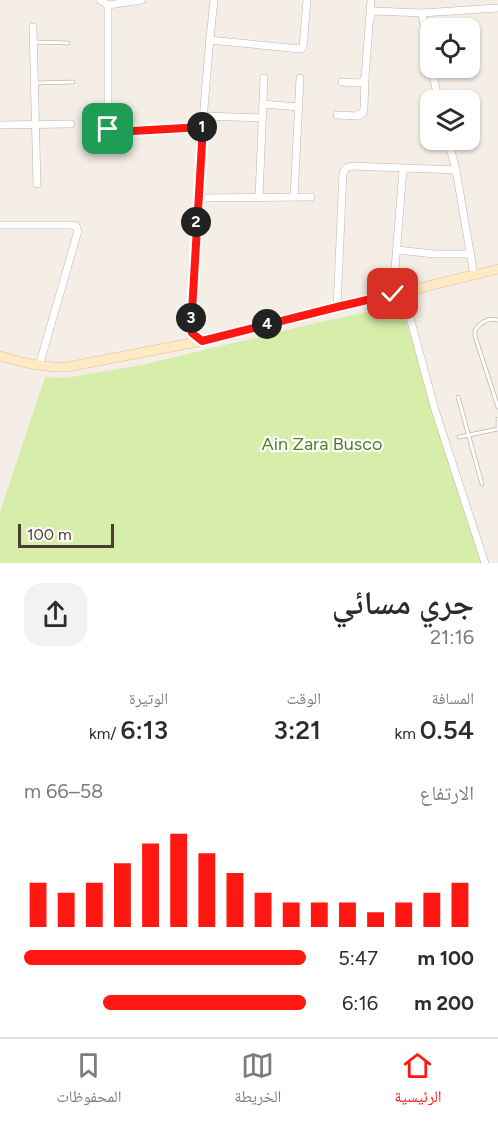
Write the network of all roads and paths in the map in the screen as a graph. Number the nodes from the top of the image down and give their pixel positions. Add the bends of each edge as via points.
1 (100, 0) edge
2 (142, 0) edge
3 (214, 0) edge
4 (302, 0) edge
5 (306, 0) edge
6 (371, 0) edge
7 (108, 5) junction
8 (498, 8) edge
9 (422, 13) junction
10 (423, 18) edge
11 (370, 19) junction
12 (33, 27) dead end
13 (209, 39) junction
14 (34, 42) junction
15 (68, 43) dead end
16 (264, 78) dead end
17 (300, 78) dead end
18 (365, 78) junction
19 (73, 82) dead end
20 (342, 82) dead end
21 (34, 83) junction
22 (263, 104) junction
23 (298, 106) junction
24 (338, 115) dead end
25 (203, 116) junction
26 (262, 118) junction
27 (71, 124) dead end
28 (0, 125) edge
29 (35, 125) junction
30 (203, 127) junction
31 (451, 150) edge
32 (403, 169) junction
33 (456, 170) junction
34 (37, 184) dead end
35 (259, 197) junction
36 (294, 197) junction
37 (311, 197) dead end
38 (198, 198) junction
39 (0, 225) edge
40 (397, 250) junction
41 (470, 254) junction
42 (498, 269) edge
43 (474, 274) junction
44 (398, 293) junction
45 (337, 307) junction
46 (498, 321) edge
47 (202, 341) junction
48 (0, 356) edge
49 (39, 366) junction
50 (458, 397) dead end
51 (498, 407) edge
52 (498, 419) edge
53 (498, 428) edge
54 (470, 435) junction
55 (459, 437) dead end
56 (482, 484) dead end
57 (485, 563) edge

1 - 7 street
2 - 7 street
3 - 13 street
4 - 5 street
5 - 13 street via 301,49
6 - 11 street
7 - 30 street via 108,129 114,132
8 - 9 street
9 - 10 street
9 - 11 street via 374,11
11 - 18 street
12 - 14 street
13 - 25 street
14 - 15 lane
14 - 21 street
16 - 22 street
17 - 23 street
18 - 20 street via 361,82
18 - 24 street via 363,113
19 - 21 lane
21 - 29 street
22 - 23 street
22 - 26 street
23 - 36 street
25 - 26 street
25 - 30 street
26 - 35 street
27 - 29 street
28 - 29 street
29 - 34 street
30 - 38 street
31 - 33 street
32 - 33 street
32 - 40 street
32 - 45 street via 346,168
33 - 41 street
35 - 36 street
35 - 38 street
36 - 37 street
38 - 47 street via 191,328
39 - 49 street via 78,228
40 - 41 street
40 - 44 street
41 - 43 street
42 - 43 main road
43 - 44 main road
44 - 45 main road
44 - 57 street
45 - 47 main road
46 - 51 lane via 485,320 475,330 475,336
47 - 49 main road via 67,366
48 - 49 main road
50 - 54 lane
52 - 53 lane
53 - 54 lane
54 - 55 lane
54 - 56 lane

